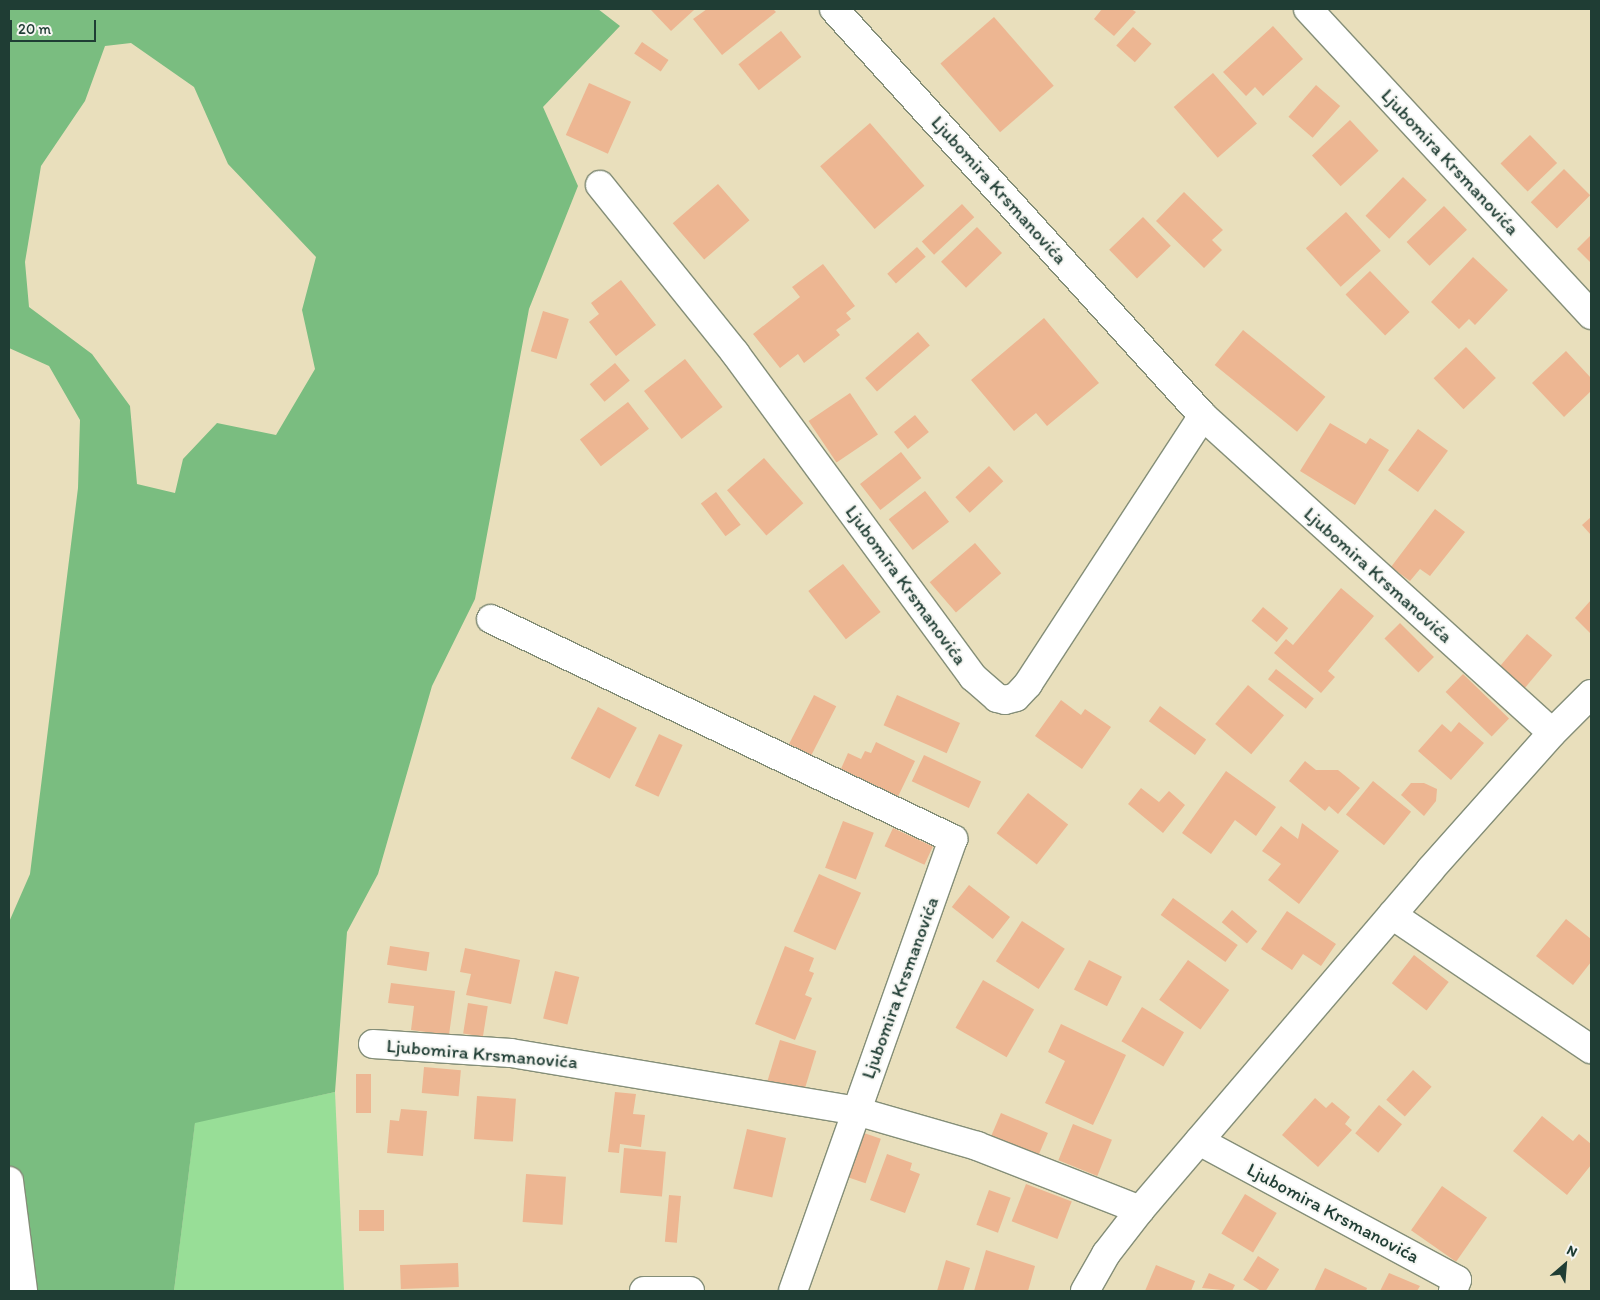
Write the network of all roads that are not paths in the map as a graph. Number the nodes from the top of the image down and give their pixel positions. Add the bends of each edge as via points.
1 (834, 9) edge
2 (1308, 9) edge
3 (600, 185) dead end
4 (1591, 315) edge
5 (1204, 416) junction
6 (491, 619) dead end
7 (1591, 694) edge
8 (1552, 733) junction
9 (1392, 915) junction
10 (373, 1044) dead end
11 (1591, 1049) edge
12 (856, 1111) junction
13 (1199, 1141) junction
14 (9, 1181) edge
15 (1140, 1210) junction
16 (23, 1291) edge
17 (644, 1291) edge
18 (690, 1291) edge
19 (793, 1291) edge
20 (1085, 1291) edge
21 (1453, 1291) edge

1 - 5 street, Ljubomira Krsmanovića
2 - 4 street, Ljubomira Krsmanovića
3 - 5 street, Ljubomira Krsmanovića via 735,353 973,677 997,698 1016,697 1028,684
5 - 8 street, Ljubomira Krsmanovića
6 - 12 street, Ljubomira Krsmanovića via 953,839
7 - 8 street
8 - 9 street
9 - 11 street
9 - 13 street
10 - 12 street, Ljubomira Krsmanovića via 511,1053
12 - 15 street, Ljubomira Krsmanovića via 977,1146
12 - 19 street, Ljubomira Krsmanovića
13 - 15 street
13 - 21 street, Ljubomira Krsmanovića via 1457,1280
14 - 16 street
15 - 20 street via 1106,1254
17 - 18 street

